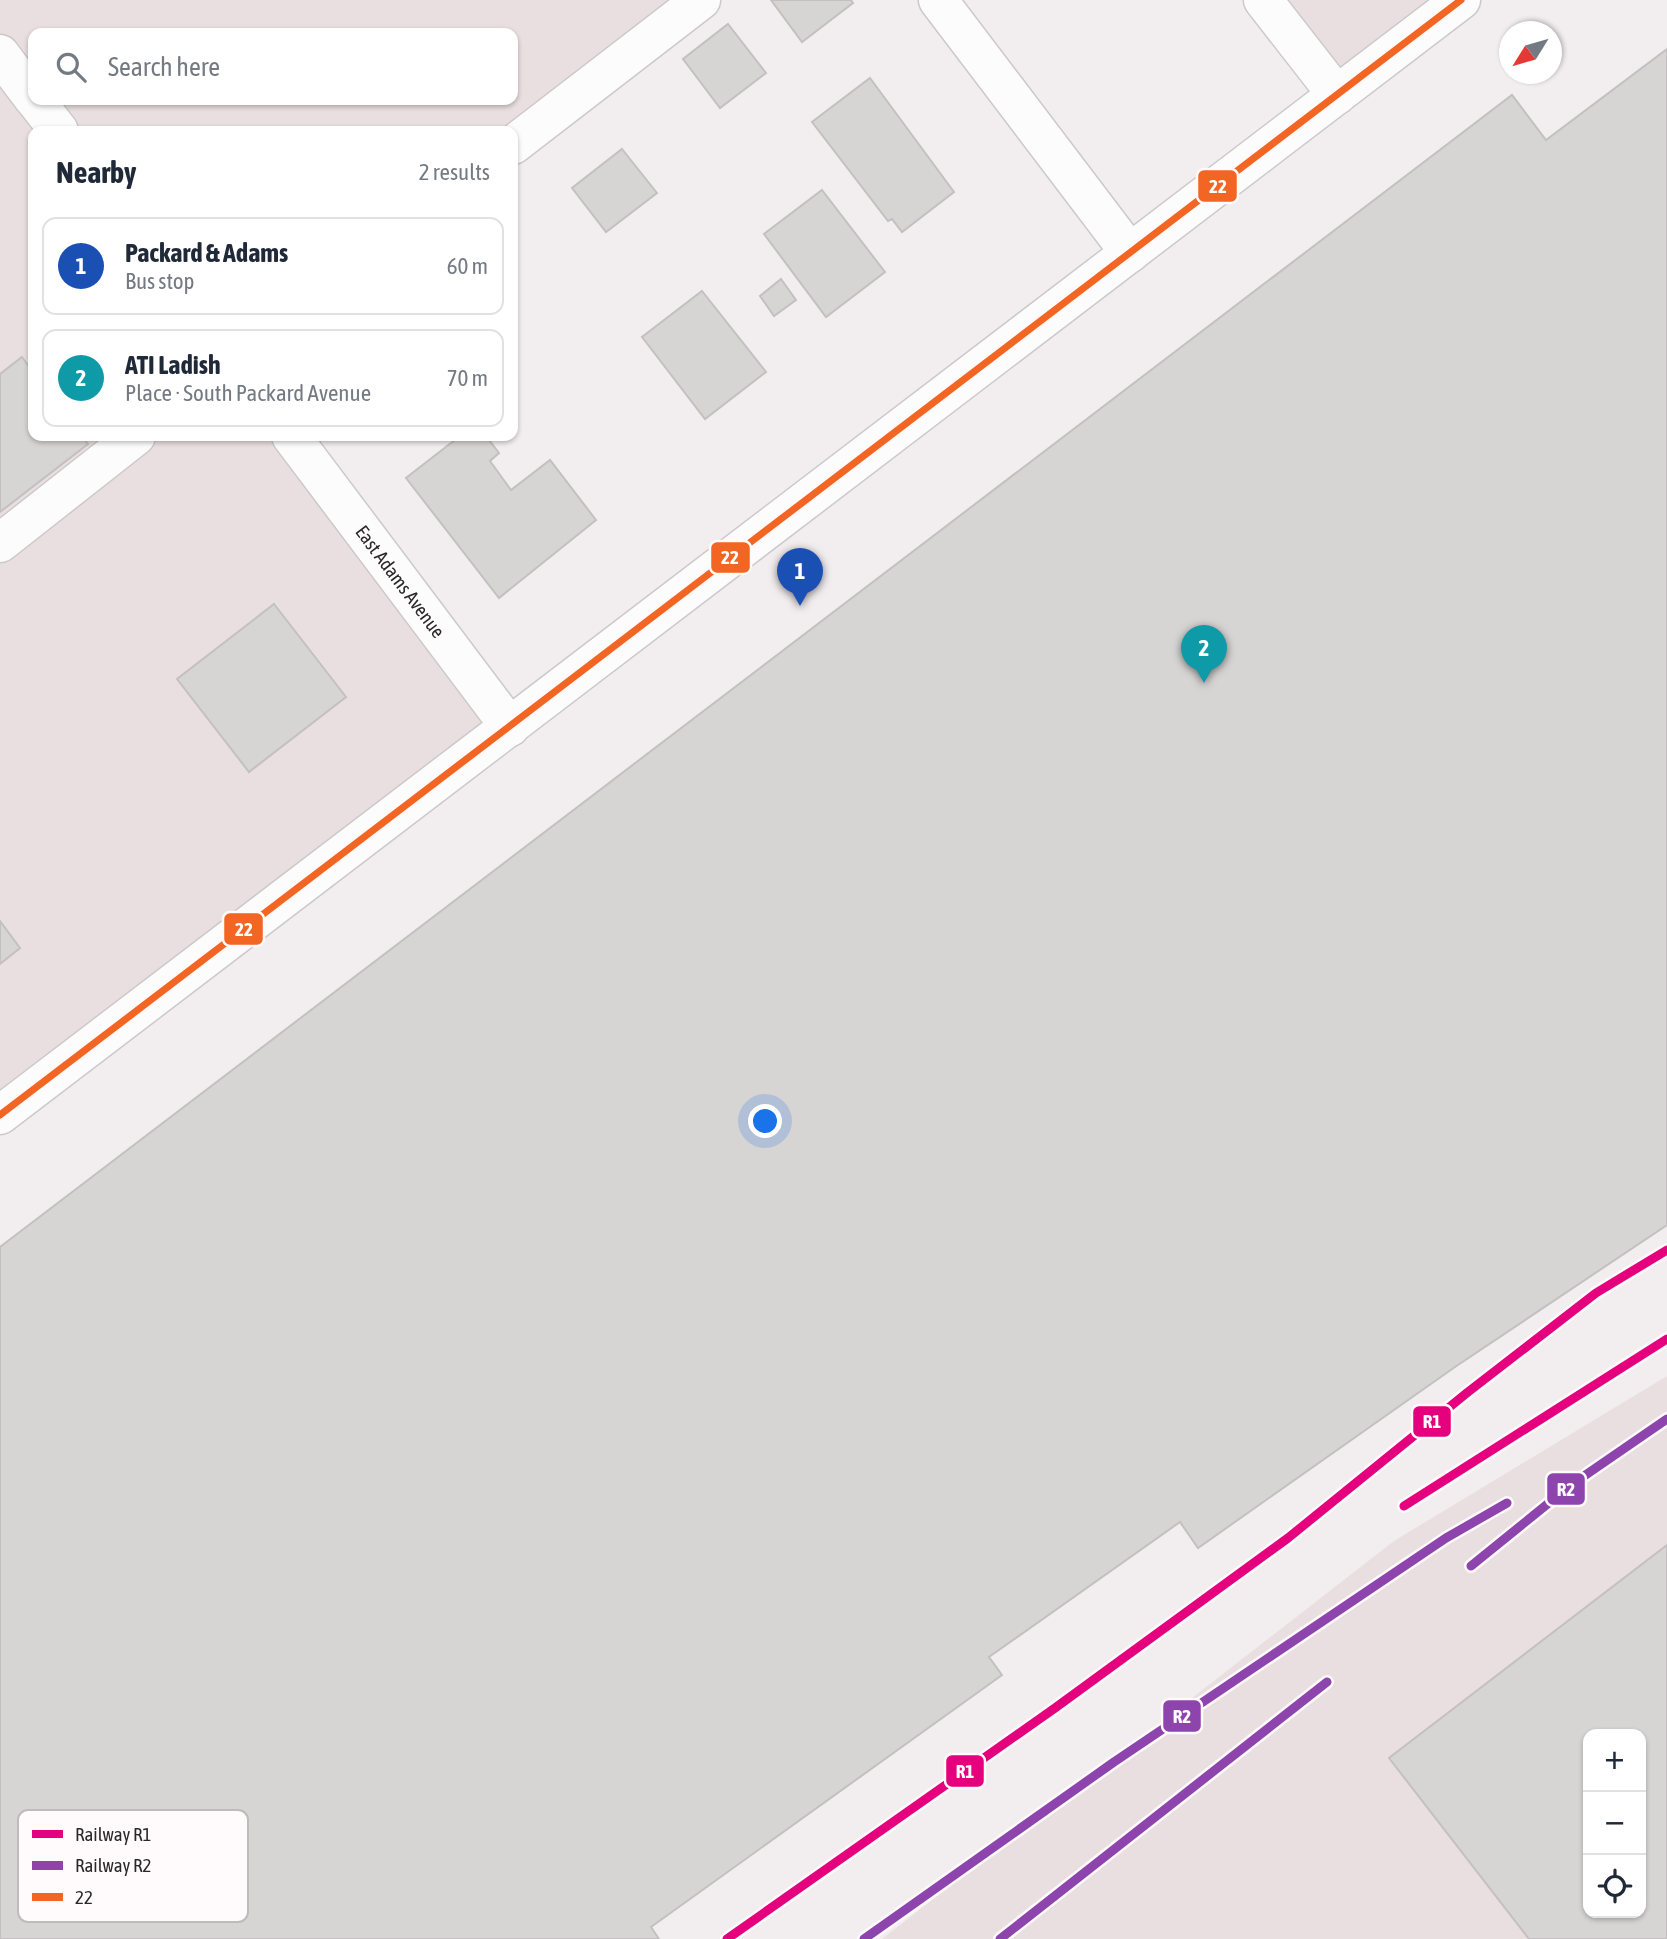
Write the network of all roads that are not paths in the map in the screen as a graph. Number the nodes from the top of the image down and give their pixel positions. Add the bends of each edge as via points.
1 (701, 0) edge
2 (938, 0) edge
3 (1263, 0) edge
4 (1461, 0) edge
5 (0, 54) edge
6 (28, 91) edge
7 (1337, 95) junction
8 (39, 105) edge
9 (55, 126) edge
10 (518, 141) edge
11 (1130, 253) junction
12 (130, 441) edge
13 (295, 441) edge
14 (0, 543) edge
15 (510, 727) junction
16 (0, 1115) edge

1 - 10 street
2 - 11 street
3 - 7 street
4 - 7 street
5 - 6 street
7 - 11 street
8 - 9 street
11 - 15 street
12 - 14 street
13 - 15 street, East Adams Avenue
15 - 16 street

